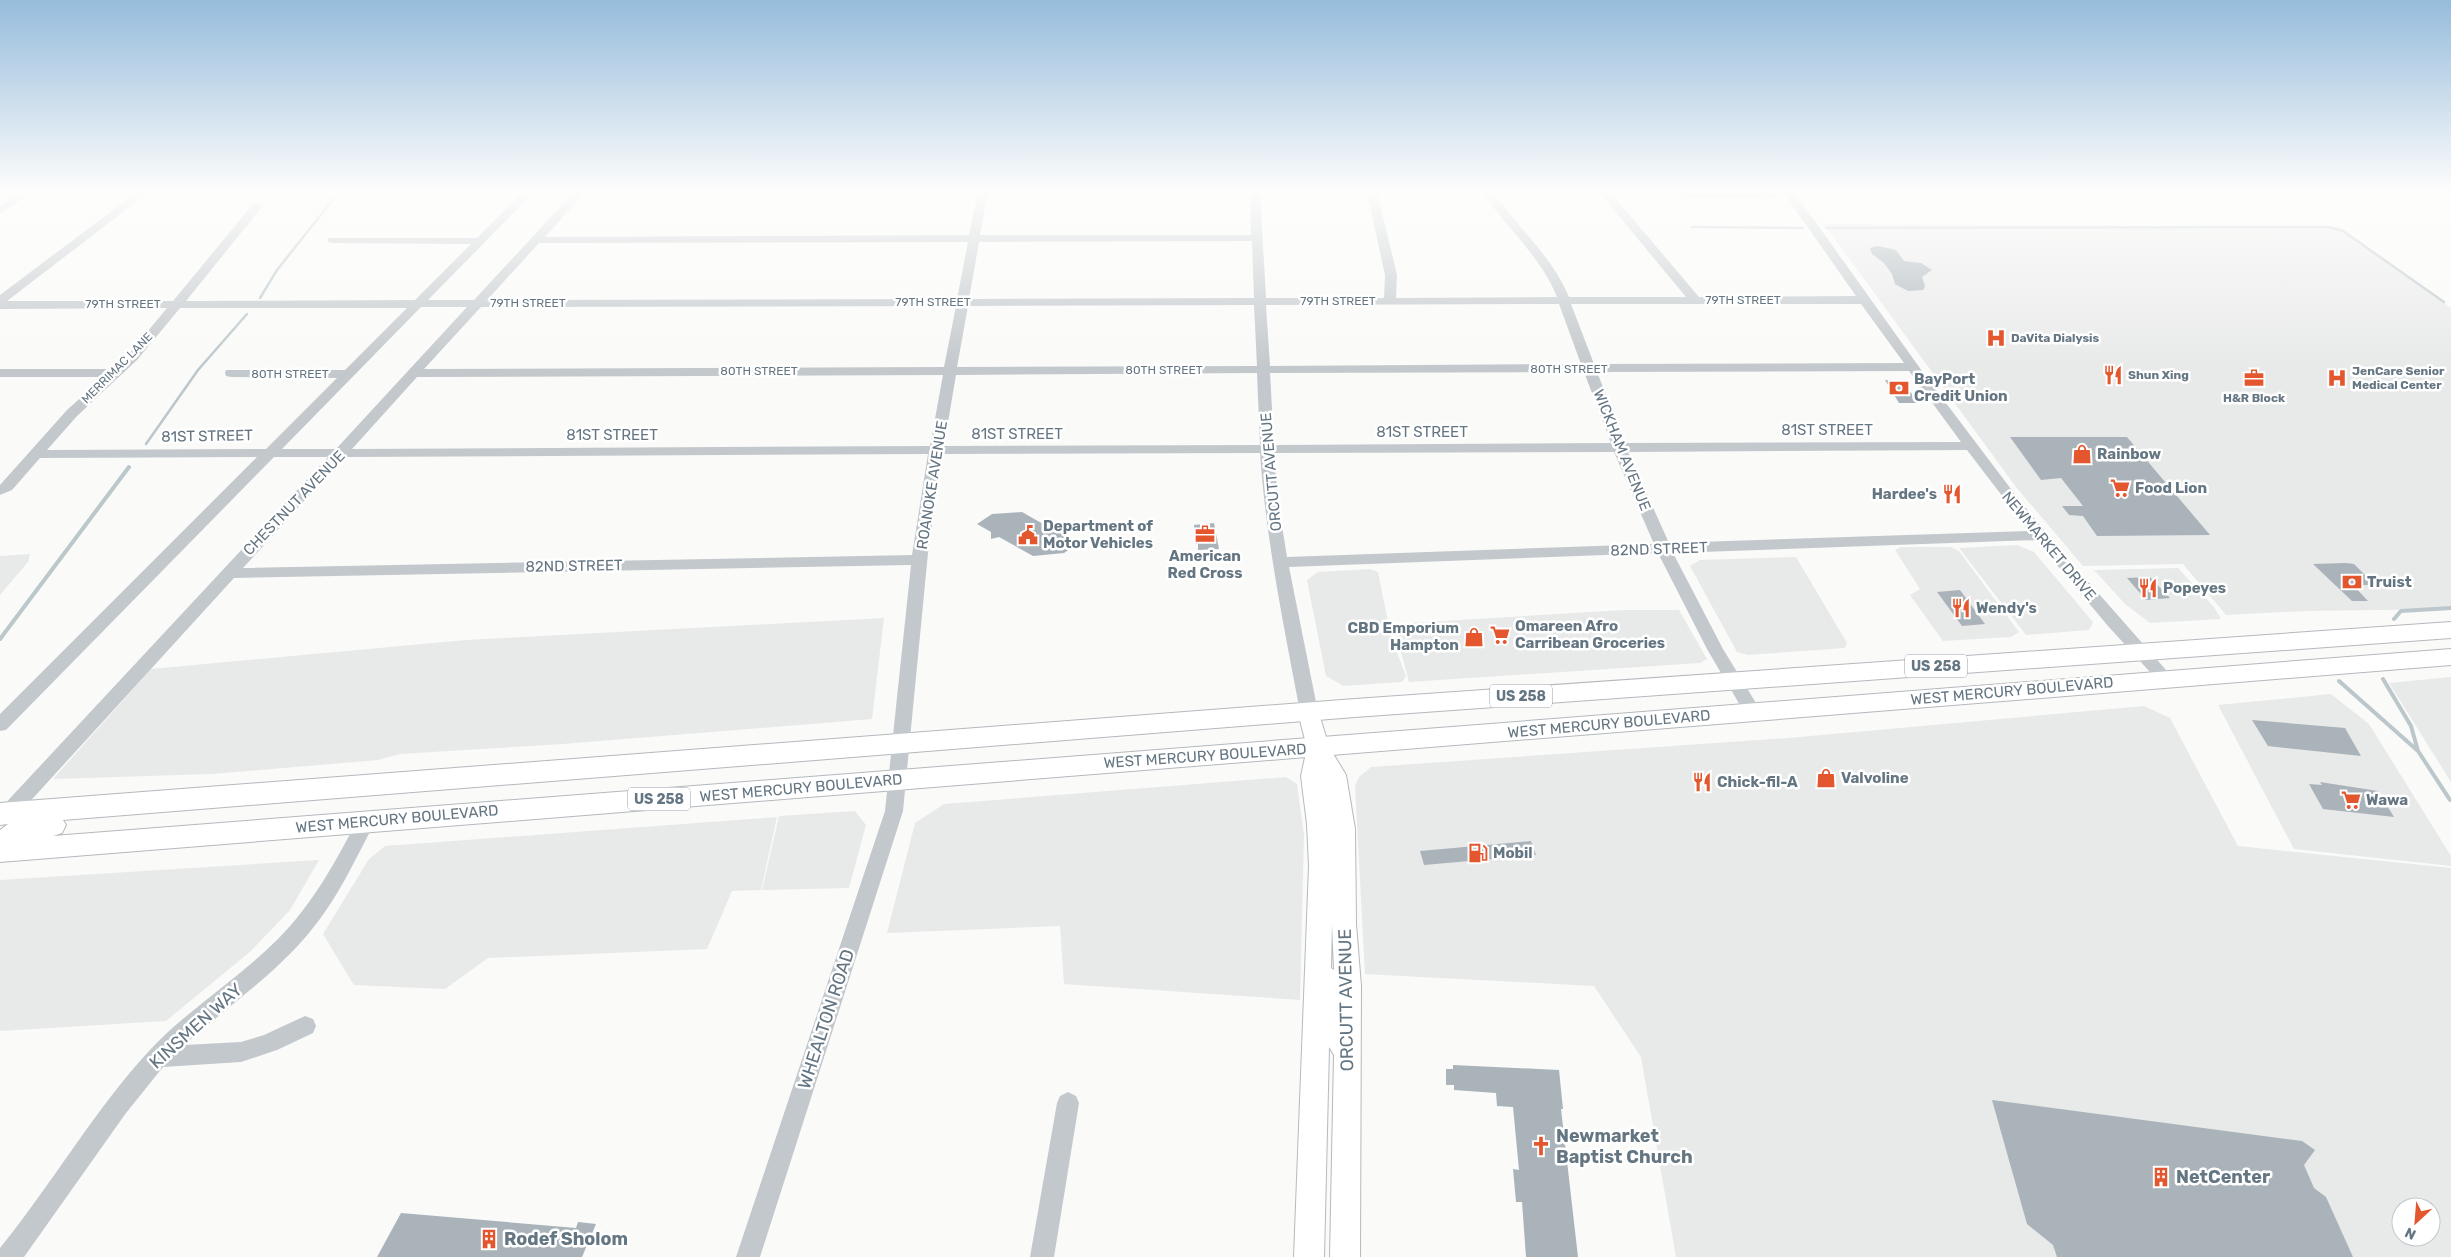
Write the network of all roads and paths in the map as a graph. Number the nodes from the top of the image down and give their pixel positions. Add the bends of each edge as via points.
1 (67, 251) edge
2 (221, 251) edge
3 (471, 251) edge
4 (527, 251) edge
5 (972, 251) edge
6 (1258, 251) edge
7 (1385, 251) edge
8 (1535, 251) edge
9 (1653, 251) edge
10 (1830, 251) edge
11 (1695, 300) junction
12 (1866, 300) junction
13 (0, 301) edge
14 (1260, 301) junction
15 (1390, 301) junction
16 (1565, 301) junction
17 (962, 302) junction
18 (478, 303) junction
19 (177, 304) junction
20 (419, 304) junction
21 (0, 305) edge
22 (1589, 368) junction
23 (1914, 368) junction
24 (1263, 370) junction
25 (949, 371) junction
26 (0, 373) edge
27 (115, 373) junction
28 (231, 373) dead end
29 (414, 373) junction
30 (349, 374) junction
31 (1969, 446) junction
32 (1619, 448) junction
33 (1267, 449) junction
34 (937, 450) junction
35 (270, 452) junction
36 (342, 452) junction
37 (35, 454) junction
38 (0, 491) edge
39 (2039, 535) junction
40 (1663, 549) junction
41 (920, 560) junction
42 (1280, 562) junction
43 (228, 573) junction
44 (2451, 630) edge
45 (2138, 651) junction
46 (2451, 657) edge
47 (2166, 679) junction
48 (1733, 682) junction
49 (1309, 712) junction
50 (1752, 713) junction
51 (0, 725) edge
52 (903, 745) junction
53 (1318, 748) junction
54 (898, 780) junction
55 (178, 800) junction
56 (2, 816) edge
57 (366, 822) junction
58 (0, 850) edge
59 (1317, 977) junction
60 (306, 1026) dead end
61 (1348, 1053) junction
62 (158, 1058) junction
63 (1068, 1103) dead end
64 (8, 1257) edge
65 (748, 1257) edge
66 (1042, 1257) edge
67 (1309, 1257) edge
68 (1345, 1257) edge

1 - 13 street
2 - 19 street, MERRIMAC LANE
3 - 20 street
4 - 18 street, CHESTNUT AVENUE
5 - 17 street, ROANOKE AVENUE
6 - 14 street, ORCUTT AVENUE
7 - 15 street via 1391,275
8 - 16 street, WICKHAM AVENUE via 1556,280
9 - 11 street
10 - 12 street, NEWMARKET DRIVE
11 - 12 street, 79TH STREET
11 - 16 street, 79TH STREET
12 - 23 street, NEWMARKET DRIVE
14 - 15 street, 79TH STREET
14 - 17 street, 79TH STREET
14 - 24 street, ORCUTT AVENUE
15 - 16 street, 79TH STREET
16 - 22 street, WICKHAM AVENUE
17 - 18 street, 79TH STREET
17 - 25 street, ROANOKE AVENUE
18 - 20 street, 79TH STREET
18 - 29 street, CHESTNUT AVENUE
19 - 20 street, 79TH STREET
19 - 21 street, 79TH STREET
19 - 27 street, MERRIMAC LANE via 133,357
20 - 30 street
22 - 23 street, 80TH STREET
22 - 24 street, 80TH STREET
22 - 32 street, WICKHAM AVENUE
23 - 31 street, NEWMARKET DRIVE
24 - 25 street, 80TH STREET
24 - 33 street, ORCUTT AVENUE
25 - 29 street, 80TH STREET
25 - 34 street, ROANOKE AVENUE
26 - 27 street
27 - 37 street, MERRIMAC LANE
28 - 30 street, 80TH STREET
29 - 36 street, CHESTNUT AVENUE
30 - 35 street
31 - 32 street, 81ST STREET
31 - 39 street, NEWMARKET DRIVE
32 - 33 street, 81ST STREET
32 - 40 street, WICKHAM AVENUE
33 - 34 street, 81ST STREET
33 - 42 street, ORCUTT AVENUE
34 - 36 street, 81ST STREET
34 - 41 street, ROANOKE AVENUE
35 - 36 street, 81ST STREET
35 - 37 street, 81ST STREET
35 - 51 street
36 - 43 street, CHESTNUT AVENUE
37 - 38 street, MERRIMAC LANE
39 - 40 street, 82ND STREET
39 - 45 street, NEWMARKET DRIVE
40 - 42 street, 82ND STREET
40 - 48 street, WICKHAM AVENUE
41 - 43 street, 82ND STREET
41 - 52 street, ROANOKE AVENUE
42 - 49 street, ORCUTT AVENUE
43 - 56 street, CHESTNUT AVENUE
44 - 45 highway, WEST MERCURY BOULEVARD / US 258
45 - 47 street, NEWMARKET DRIVE
45 - 48 highway, WEST MERCURY BOULEVARD / US 258
46 - 47 highway, WEST MERCURY BOULEVARD / US 258
47 - 50 highway, WEST MERCURY BOULEVARD / US 258
48 - 49 highway, WEST MERCURY BOULEVARD / US 258
48 - 50 street, WICKHAM AVENUE
49 - 52 highway, WEST MERCURY BOULEVARD / US 258
49 - 53 main road, ORCUTT AVENUE
50 - 53 highway, WEST MERCURY BOULEVARD / US 258
52 - 54 street, ROANOKE AVENUE
52 - 55 highway, WEST MERCURY BOULEVARD / US 258
53 - 54 highway, WEST MERCURY BOULEVARD / US 258
53 - 59 main road, ORCUTT AVENUE via 1312,776 1321,866
53 - 61 main road, ORCUTT AVENUE via 1335,775 1343,829
54 - 57 highway, WEST MERCURY BOULEVARD / US 258
54 - 65 street, WHEALTON ROAD via 884,846
55 - 56 highway, WEST MERCURY BOULEVARD / US 258
55 - 58 highway via 94,822 29,827 14,833
57 - 58 highway, WEST MERCURY BOULEVARD / US 258
57 - 62 street, KINSMEN WAY via 332,887 301,929 274,957 196,1021
59 - 61 main road via 1324,977 1331,984 1333,1027
59 - 67 main road, ORCUTT AVENUE
60 - 62 street via 240,1052
61 - 68 main road, ORCUTT AVENUE
62 - 64 street, KINSMEN WAY
63 - 66 street

